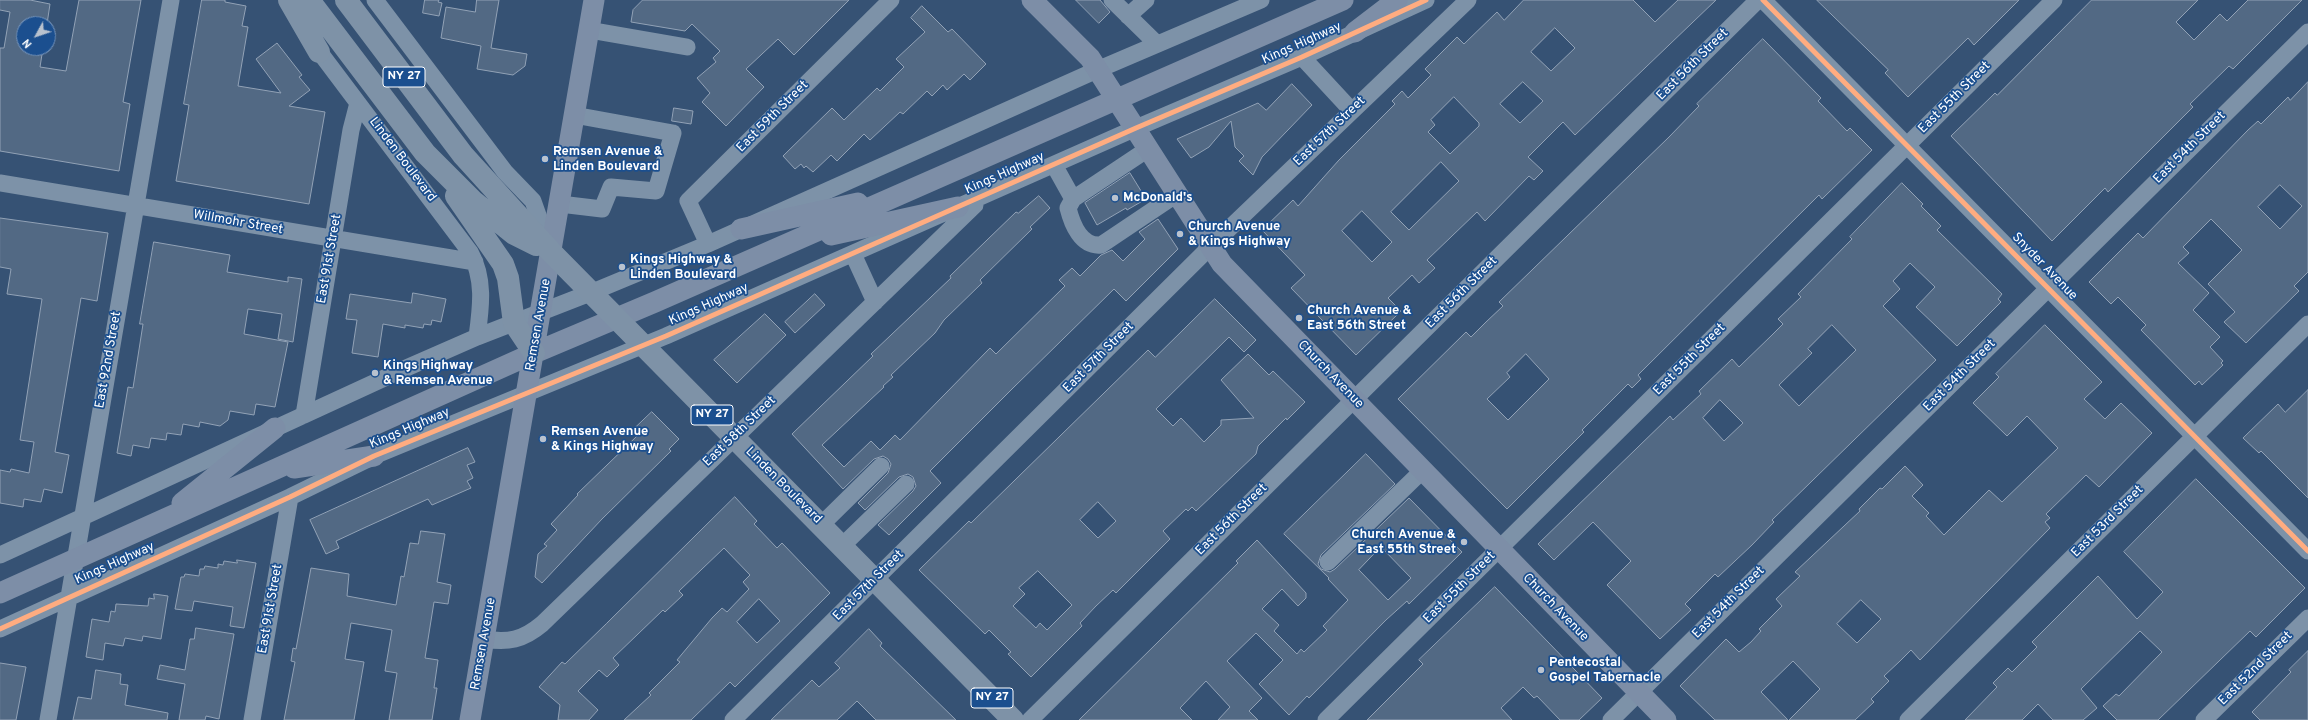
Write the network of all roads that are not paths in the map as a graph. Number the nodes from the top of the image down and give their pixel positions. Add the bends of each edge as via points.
1 (171, 0) edge
2 (279, 0) edge
3 (289, 0) edge
4 (309, 0) edge
5 (346, 0) edge
6 (375, 0) edge
7 (594, 0) edge
8 (891, 0) edge
9 (1032, 0) edge
10 (1112, 0) edge
11 (1146, 0) edge
12 (1260, 0) edge
13 (1343, 0) edge
14 (1397, 0) edge
15 (1426, 0) edge
16 (1468, 0) edge
17 (1758, 0) edge
18 (1763, 0) edge
19 (2054, 0) edge
20 (1128, 16) junction
21 (589, 30) junction
22 (1355, 32) junction
23 (2308, 32) edge
24 (1157, 44) junction
25 (687, 47) dead end
26 (319, 52) junction
27 (1302, 57) junction
28 (1097, 70) junction
29 (1118, 100) junction
30 (358, 103) junction
31 (1352, 111) junction
32 (574, 115) junction
33 (1136, 128) junction
34 (1908, 145) junction
35 (1148, 149) junction
36 (425, 153) junction
37 (1054, 165) junction
38 (0, 183) edge
39 (905, 192) junction
40 (1177, 194) junction
41 (984, 196) junction
42 (1073, 199) junction
43 (560, 204) junction
44 (136, 206) junction
45 (958, 207) junction
46 (741, 229) junction
47 (333, 239) junction
48 (708, 244) junction
49 (786, 245) junction
50 (1211, 246) junction
51 (552, 253) junction
52 (853, 254) junction
53 (475, 262) junction
54 (2048, 288) junction
55 (590, 294) junction
56 (875, 302) junction
57 (541, 312) junction
58 (615, 319) junction
59 (514, 323) junction
60 (2308, 324) edge
61 (477, 337) junction
62 (642, 346) junction
63 (534, 353) junction
64 (527, 392) junction
65 (1354, 400) junction
66 (304, 415) junction
67 (275, 428) junction
68 (2195, 436) junction
69 (734, 437) junction
70 (374, 456) junction
71 (881, 466) dead end
72 (270, 471) junction
73 (1422, 471) junction
74 (906, 484) dead end
75 (290, 497) junction
76 (82, 516) junction
77 (159, 522) junction
78 (821, 525) junction
79 (842, 546) junction
80 (1498, 550) junction
81 (2308, 551) edge
82 (0, 555) edge
83 (75, 560) junction
84 (1328, 562) dead end
85 (875, 580) junction
86 (20, 583) junction
87 (0, 586) edge
88 (0, 593) edge
89 (68, 597) junction
90 (2308, 618) edge
91 (0, 629) edge
92 (484, 639) junction
93 (1638, 693) junction
94 (48, 720) edge
95 (252, 720) edge
96 (470, 720) edge
97 (733, 720) edge
98 (1013, 720) edge
99 (1030, 720) edge
100 (1326, 720) edge
101 (1611, 720) edge
102 (1666, 720) edge
103 (1908, 720) edge
104 (2204, 720) edge

1 - 44 street, East 92nd Street
2 - 26 street, Linden Boulevard
3 - 26 highway
4 - 36 highway, Linden Boulevard / NY 27
5 - 51 highway, Linden Boulevard / NY 27 via 463,154
6 - 51 street, Linden Boulevard via 505,172 533,201
7 - 21 main road, Remsen Avenue
8 - 48 street, East 59th Street via 688,201
9 - 28 main road, Church Avenue via 1090,58
10 - 20 street
11 - 20 street
12 - 24 street
13 - 29 main road, Kings Highway
14 - 22 main road
15 - 22 street, Kings Highway
16 - 31 street, East 57th Street
17 - 65 street, East 56th Street
18 - 34 street, Snyder Avenue
19 - 34 street, East 55th Street
20 - 24 street
21 - 25 street
21 - 32 main road, Remsen Avenue
22 - 27 street, Kings Highway
23 - 54 street, East 54th Street
24 - 28 street
26 - 30 street, Linden Boulevard
27 - 31 street
27 - 33 street, Kings Highway
28 - 29 main road, Church Avenue
28 - 46 street
29 - 33 main road, Church Avenue
29 - 39 main road, Kings Highway
30 - 47 street, East 91st Street
30 - 53 street, Linden Boulevard via 464,242
31 - 50 street, East 57th Street
32 - 43 main road, Remsen Avenue
32 - 43 street via 673,133 656,191 611,187 602,210
33 - 35 main road, Church Avenue
33 - 37 street, Kings Highway
34 - 54 street, Snyder Avenue
34 - 80 street, East 55th Street
35 - 40 main road, Church Avenue
35 - 42 street
36 - 51 highway, Linden Boulevard / NY 27 via 474,201 514,234
36 - 59 highway via 495,249 503,264 508,278
37 - 41 street, Kings Highway
37 - 42 street
38 - 44 street, Willmohr Street
39 - 46 main road
39 - 49 main road, Kings Highway
40 - 42 street via 1101,245 1095,245 1082,238 1072,222 1068,208
40 - 50 main road, Church Avenue
41 - 45 street, Kings Highway
41 - 56 street, East 58th Street
43 - 51 main road, Remsen Avenue
44 - 47 street, Willmohr Street
44 - 76 street, East 92nd Street
45 - 49 main road
45 - 52 street, Kings Highway
46 - 48 street
47 - 53 street, Willmohr Street
47 - 66 street, East 91st Street
48 - 55 street
49 - 58 main road, Kings Highway
50 - 65 main road, Church Avenue via 1222,264
50 - 85 street, East 57th Street
51 - 55 highway, Linden Boulevard / NY 27
51 - 57 main road, Remsen Avenue
52 - 56 street
52 - 62 street, Kings Highway
53 - 61 street, Linden Boulevard via 479,271 481,292
54 - 68 street, Snyder Avenue
54 - 93 street, East 54th Street
55 - 57 street
55 - 58 highway, Linden Boulevard / NY 27
56 - 69 street, East 58th Street
57 - 59 street
57 - 63 main road, Remsen Avenue
58 - 62 highway, Linden Boulevard / NY 27
58 - 63 main road, Kings Highway
59 - 61 street
59 - 63 highway
60 - 68 street, East 53rd Street
61 - 66 street
62 - 64 street, Kings Highway
62 - 69 highway, Linden Boulevard / NY 27
63 - 64 main road, Remsen Avenue
63 - 72 main road, Kings Highway
64 - 70 street, Kings Highway
64 - 92 main road, Remsen Avenue
65 - 73 main road, Church Avenue
65 - 99 street, East 56th Street
66 - 67 street
67 - 76 street
67 - 77 main road
68 - 81 street, Snyder Avenue
68 - 103 street, East 53rd Street
69 - 78 highway, Linden Boulevard / NY 27
69 - 92 street, East 58th Street via 533,632 514,641
70 - 72 main road
70 - 75 street, Kings Highway
71 - 78 street
72 - 77 main road, Kings Highway
73 - 80 main road, Church Avenue
73 - 84 street
74 - 79 street
75 - 89 street, Kings Highway
75 - 95 street, East 91st Street
76 - 82 street
76 - 83 street, East 92nd Street
77 - 83 main road, Kings Highway
78 - 79 highway, Linden Boulevard / NY 27
79 - 85 highway, Linden Boulevard / NY 27
80 - 93 main road, Church Avenue
80 - 100 street, East 55th Street
83 - 86 main road, Kings Highway
83 - 89 street, East 92nd Street
85 - 97 street, East 57th Street
85 - 98 highway, Linden Boulevard / NY 27
86 - 87 main road
86 - 88 main road, Kings Highway
89 - 91 street, Kings Highway
89 - 94 street, East 92nd Street
90 - 104 street, East 52nd Street
92 - 96 main road, Remsen Avenue
93 - 101 street, East 54th Street
93 - 102 main road, Church Avenue

